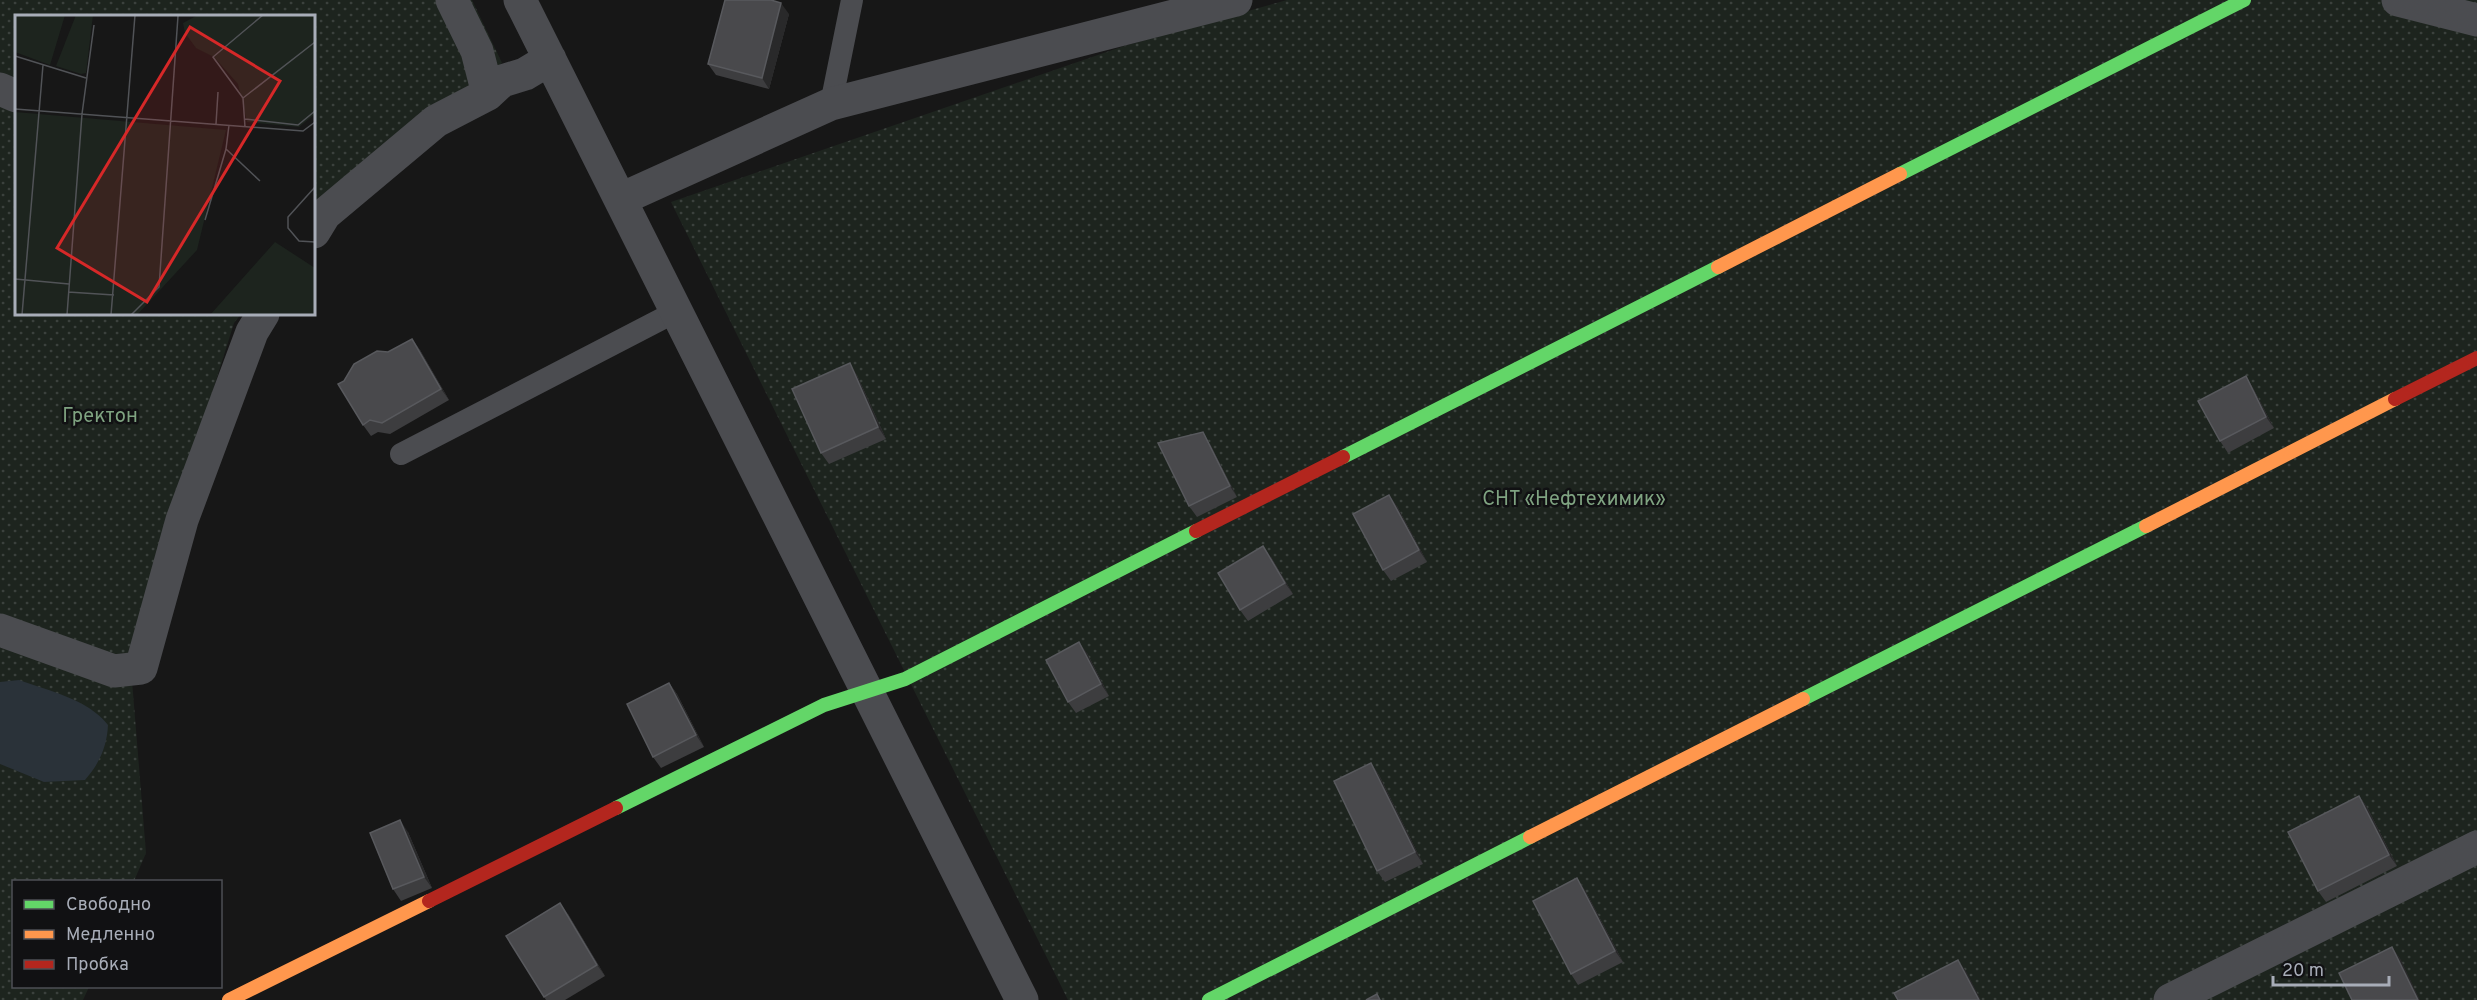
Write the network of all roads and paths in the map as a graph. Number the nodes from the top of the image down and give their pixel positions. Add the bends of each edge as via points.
1 (452, 0) edge
2 (520, 0) edge
3 (852, 0) edge
4 (1236, 0) edge
5 (2244, 0) edge
6 (2398, 0) edge
7 (2477, 20) edge
8 (550, 59) junction
9 (0, 89) edge
10 (488, 94) junction
11 (15, 96) edge
12 (831, 104) junction
13 (621, 199) junction
14 (317, 219) edge
15 (677, 311) junction
16 (262, 315) edge
17 (2477, 358) edge
18 (402, 454) dead end
19 (0, 630) edge
20 (867, 690) junction
21 (2477, 847) edge
22 (228, 1000) edge
23 (1023, 1000) edge
24 (1209, 1000) edge
25 (2170, 1000) edge

1 - 10 street via 477,51
2 - 8 street
3 - 12 lane
4 - 12 street
5 - 20 street via 905,679
6 - 7 street
8 - 10 street via 525,74 502,81
8 - 13 street
9 - 11 street
10 - 14 street via 436,121
12 - 13 street
13 - 15 street
15 - 18 lane
15 - 20 street
16 - 19 street via 252,332 182,520 141,668 114,671
17 - 24 street
20 - 22 street via 824,705
20 - 23 street
21 - 25 street

